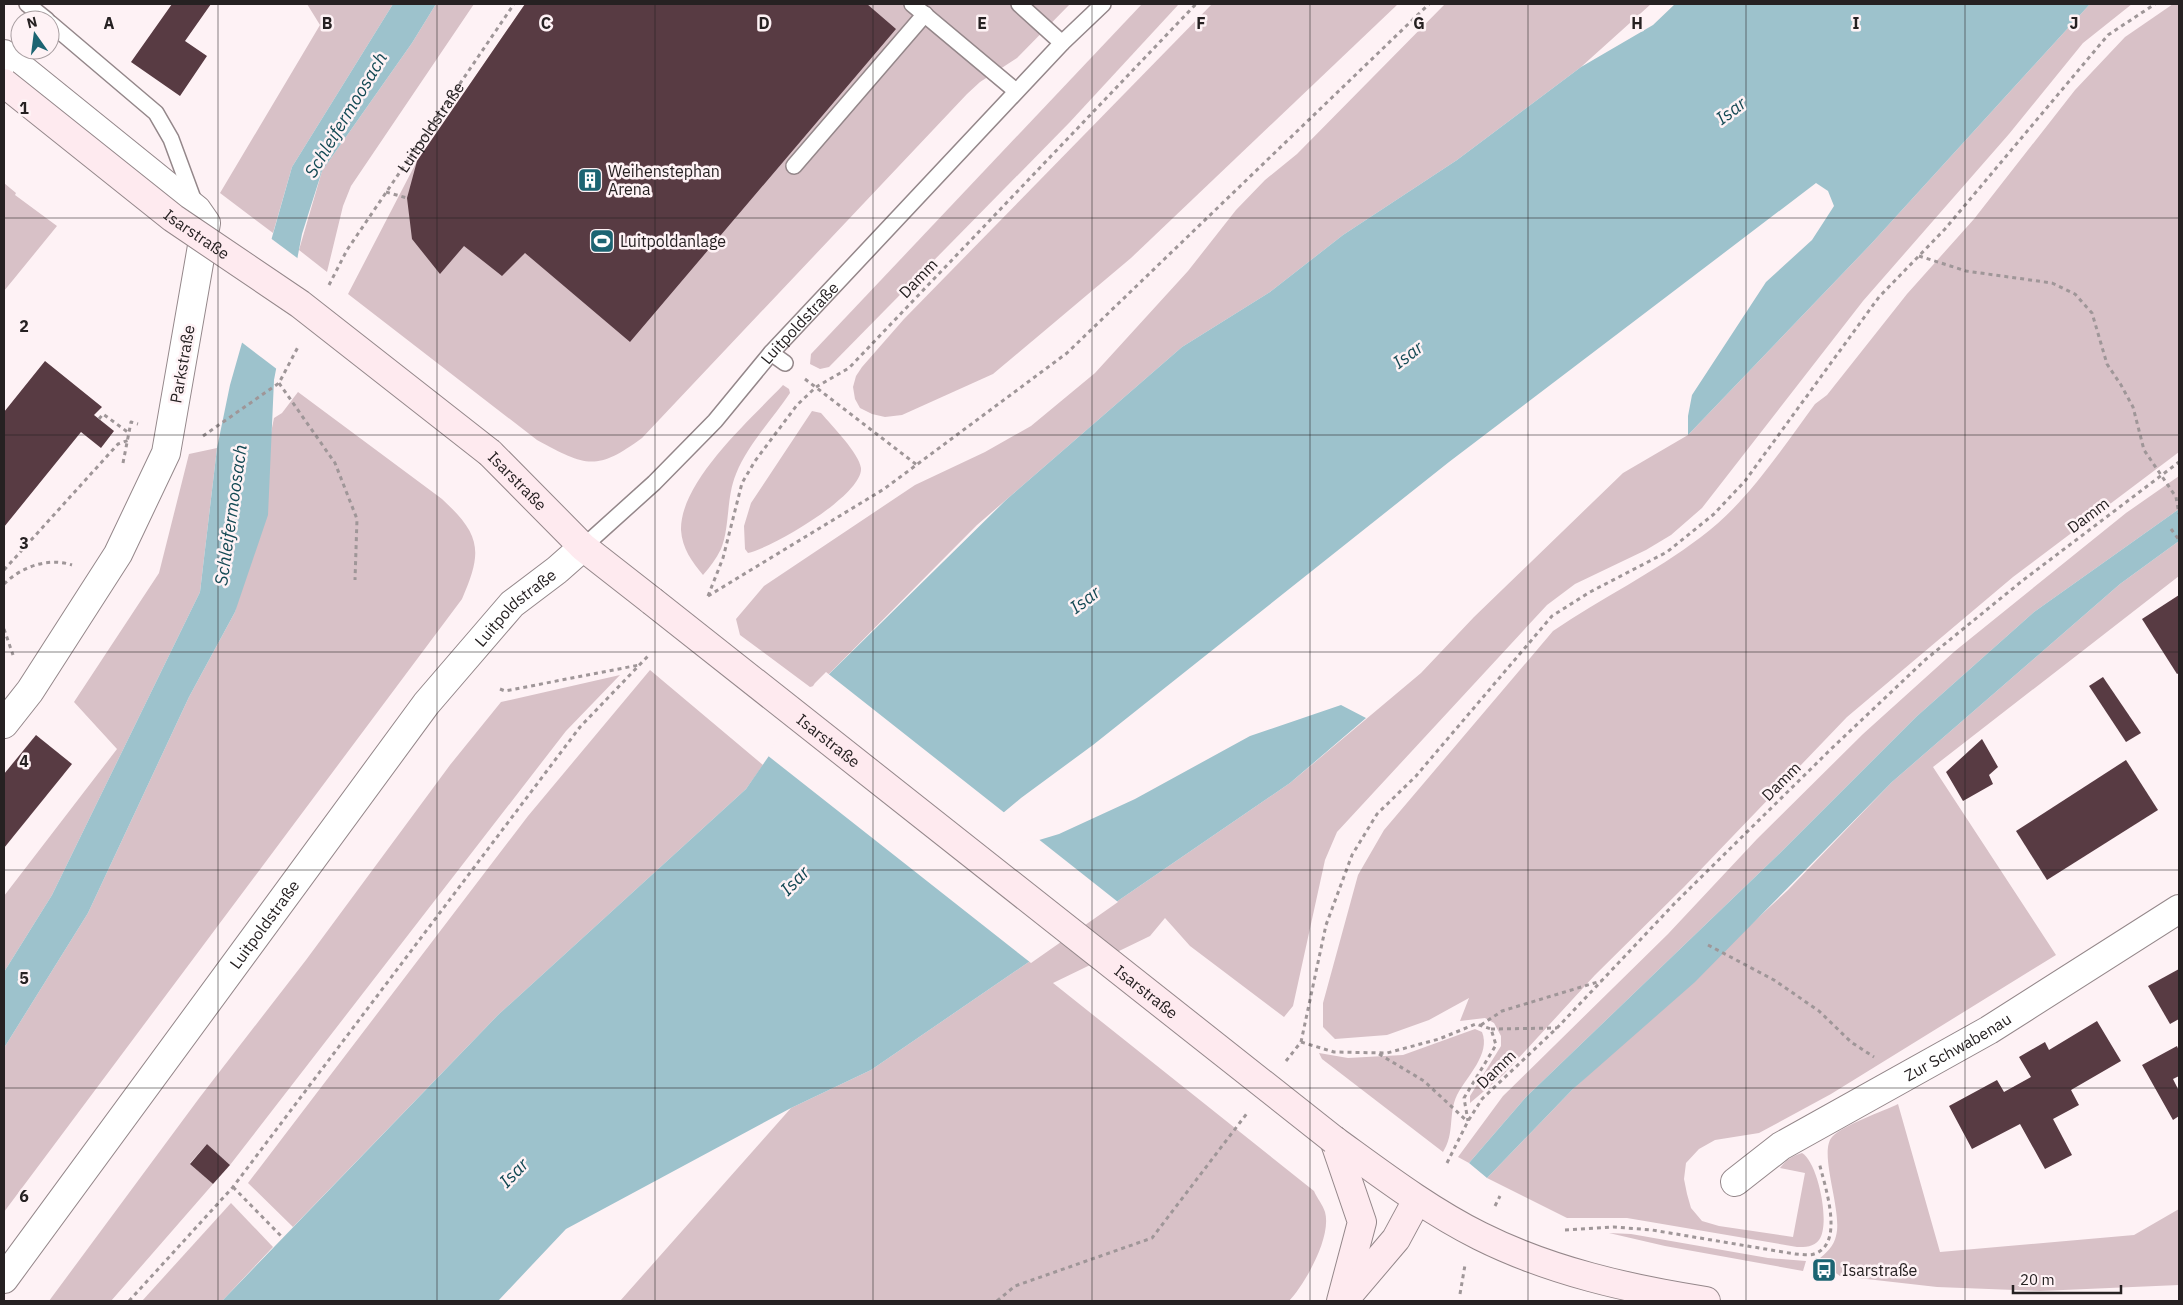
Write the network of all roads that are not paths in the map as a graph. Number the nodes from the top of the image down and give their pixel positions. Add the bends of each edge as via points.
1 (912, 4) edge
2 (1019, 4) edge
3 (1103, 4) edge
4 (925, 14) junction
5 (60, 31) edge
6 (1062, 43) junction
7 (4, 54) edge
8 (4, 83) edge
9 (1016, 91) junction
10 (794, 166) dead end
11 (197, 210) junction
12 (771, 353) junction
13 (785, 363) road end
14 (583, 547) junction
15 (4, 724) edge
16 (2179, 909) edge
17 (1334, 1140) junction
18 (1735, 1182) dead end
19 (1417, 1200) junction
20 (4, 1279) edge
21 (1342, 1301) edge
22 (1706, 1301) edge

1 - 4 lane
2 - 6 lane
3 - 6 lane, Luitpoldstraße
4 - 9 lane
4 - 10 lane
5 - 11 lane via 156,113 172,139
6 - 9 lane, Luitpoldstraße
7 - 11 street
8 - 14 main road, Isarstraße, bridge via 173,218 300,304 490,454
9 - 12 lane, Luitpoldstraße
11 - 15 street, Parkstraße via 206,222 166,453 110,567 30,691
12 - 13 lane
12 - 14 lane, Luitpoldstraße via 701,435
14 - 17 main road, Isarstraße, bridge
14 - 20 street, Luitpoldstraße via 512,604 426,704
16 - 18 street, Zur Schwabenau via 1988,1030 1781,1146
17 - 19 main road, Isarstraße
17 - 21 main road via 1362,1222
19 - 21 main road via 1396,1238
19 - 22 main road, Isarstraße via 1479,1236 1532,1258 1602,1280

